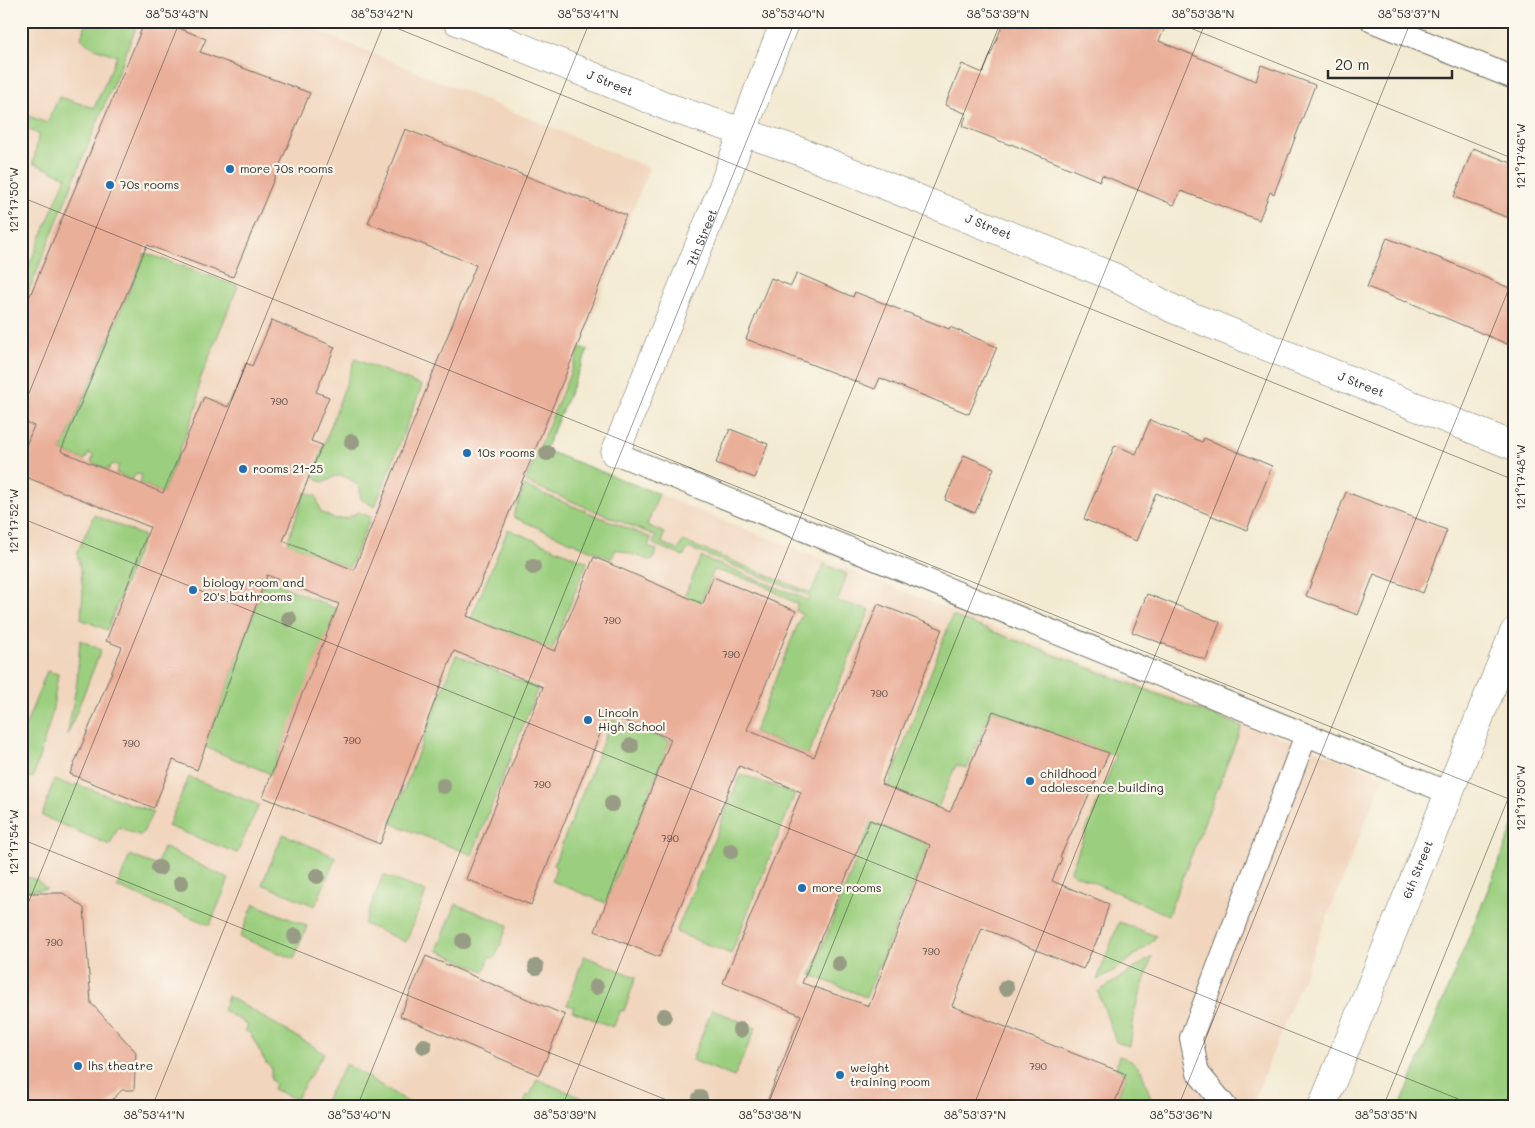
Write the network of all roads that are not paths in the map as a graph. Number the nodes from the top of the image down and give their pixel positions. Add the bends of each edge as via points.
1 (457, 21) edge
2 (785, 21) edge
3 (1372, 21) edge
4 (1514, 78) edge
5 (743, 132) junction
6 (1514, 446) edge
7 (615, 453) joint
8 (1514, 632) edge
9 (1306, 735) junction
10 (1449, 793) junction
11 (1226, 1107) edge
12 (1322, 1107) edge

1 - 5 street, J Street via 671,108
2 - 5 street, 7th Street
3 - 4 lane
5 - 6 street, J Street via 799,151 1114,277 1173,308
5 - 7 street, 7th Street
7 - 9 lane
8 - 10 street, 6th Street
9 - 10 lane
9 - 11 lane via 1191,1038 1198,1073
10 - 12 street, 6th Street

